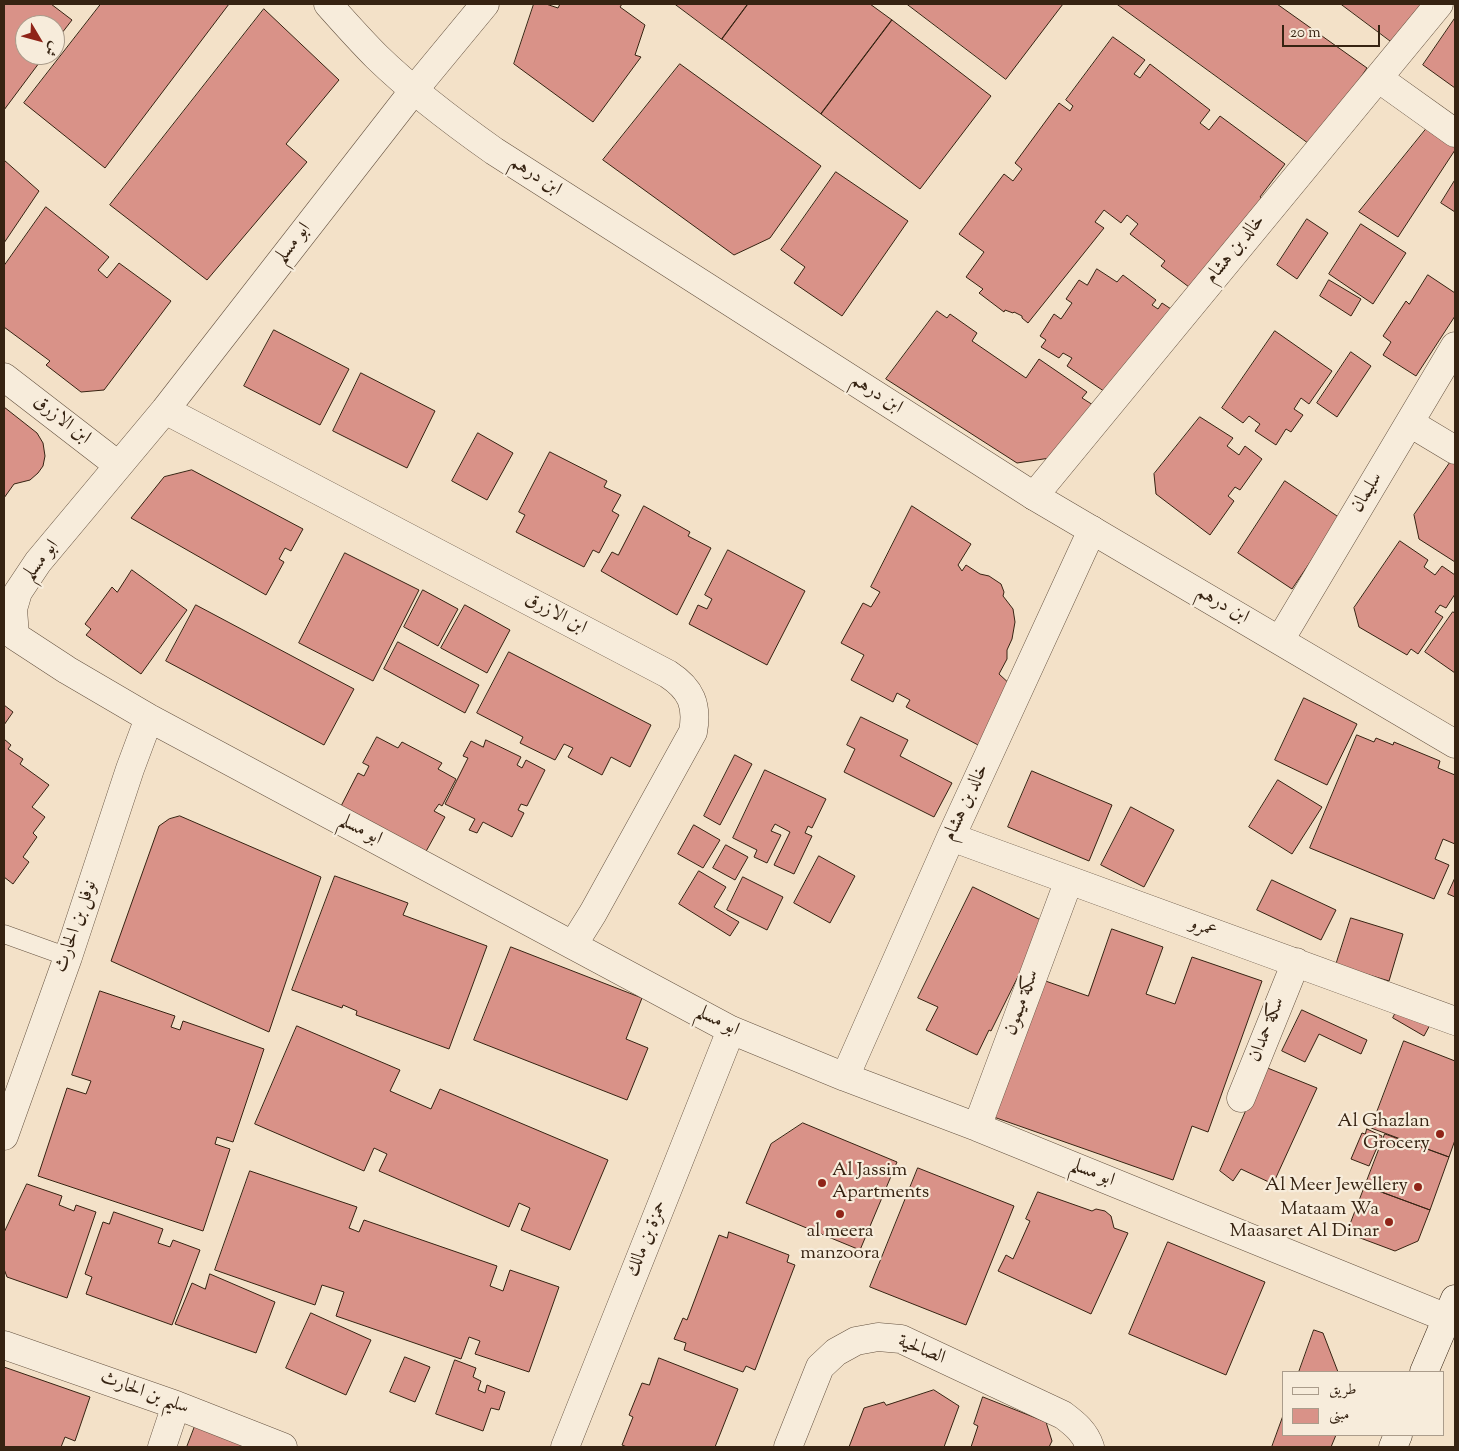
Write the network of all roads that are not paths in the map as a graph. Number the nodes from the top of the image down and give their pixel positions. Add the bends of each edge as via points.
1 (328, 4) edge
2 (486, 4) edge
3 (1439, 4) edge
4 (1378, 78) junction
5 (414, 90) junction
6 (1455, 133) edge
7 (1455, 346) edge
8 (4, 377) edge
9 (165, 410) junction
10 (1410, 423) junction
11 (1455, 450) edge
12 (118, 465) junction
13 (1034, 496) junction
14 (1092, 530) junction
15 (9, 636) edge
16 (1280, 640) junction
17 (149, 718) junction
18 (1455, 744) edge
19 (951, 837) junction
20 (1069, 880) junction
21 (4, 934) edge
22 (573, 945) junction
23 (68, 957) junction
24 (1296, 962) junction
25 (1455, 1021) edge
26 (731, 1030) junction
27 (845, 1077) junction
28 (1241, 1098) dead end
29 (9, 1106) edge
30 (977, 1127) junction
31 (4, 1136) edge
32 (1451, 1308) edge
33 (4, 1345) edge
34 (1424, 1371) edge
35 (176, 1405) junction
36 (162, 1447) edge
37 (283, 1447) edge
38 (565, 1447) edge
39 (788, 1447) edge
40 (1090, 1447) edge

1 - 5 street, ابن درهم via 377,57
2 - 5 street, ابو مسلم
3 - 4 street, خالد بن هشام
4 - 6 street
4 - 13 street, خالد بن هشام
5 - 9 street, ابو مسلم
5 - 13 street, ابن درهم via 494,151
7 - 10 street, سليمان
8 - 12 street, ابن الازرق
9 - 12 street, ابو مسلم
9 - 22 street, ابن الازرق via 668,674 688,692 696,719 693,732
10 - 11 street
10 - 16 street, سليمان
12 - 15 street, ابو مسلم via 38,562 18,592
13 - 14 street, ابن درهم
14 - 16 street, ابن درهم
14 - 19 street, خالد بن هشام
15 - 17 street, ابو مسلم
16 - 18 street, ابن درهم
17 - 22 street, ابو مسلم
17 - 23 street, نوفل بن الحارث
19 - 20 street, عمرو
19 - 27 street, خالد بن هشام
20 - 24 street, عمرو
20 - 30 street, سكة ميمون
21 - 23 lane
22 - 26 street, ابو مسلم
23 - 29 street, نوفل بن الحارث
24 - 25 street, عمرو
24 - 28 street, سكة حمدان
26 - 27 street, ابو مسلم
26 - 38 street, حمزة بن مالك
27 - 30 street, ابو مسلم
29 - 31 street, نوفل بن الحارث
30 - 32 street, ابو مسلم
32 - 34 street
33 - 35 street, سليم بن الحارث
35 - 36 street
35 - 37 street, سليم بن الحارث
39 - 40 street, الصالحية via 820,1367 843,1348 878,1337 901,1339 1063,1415 1077,1425

